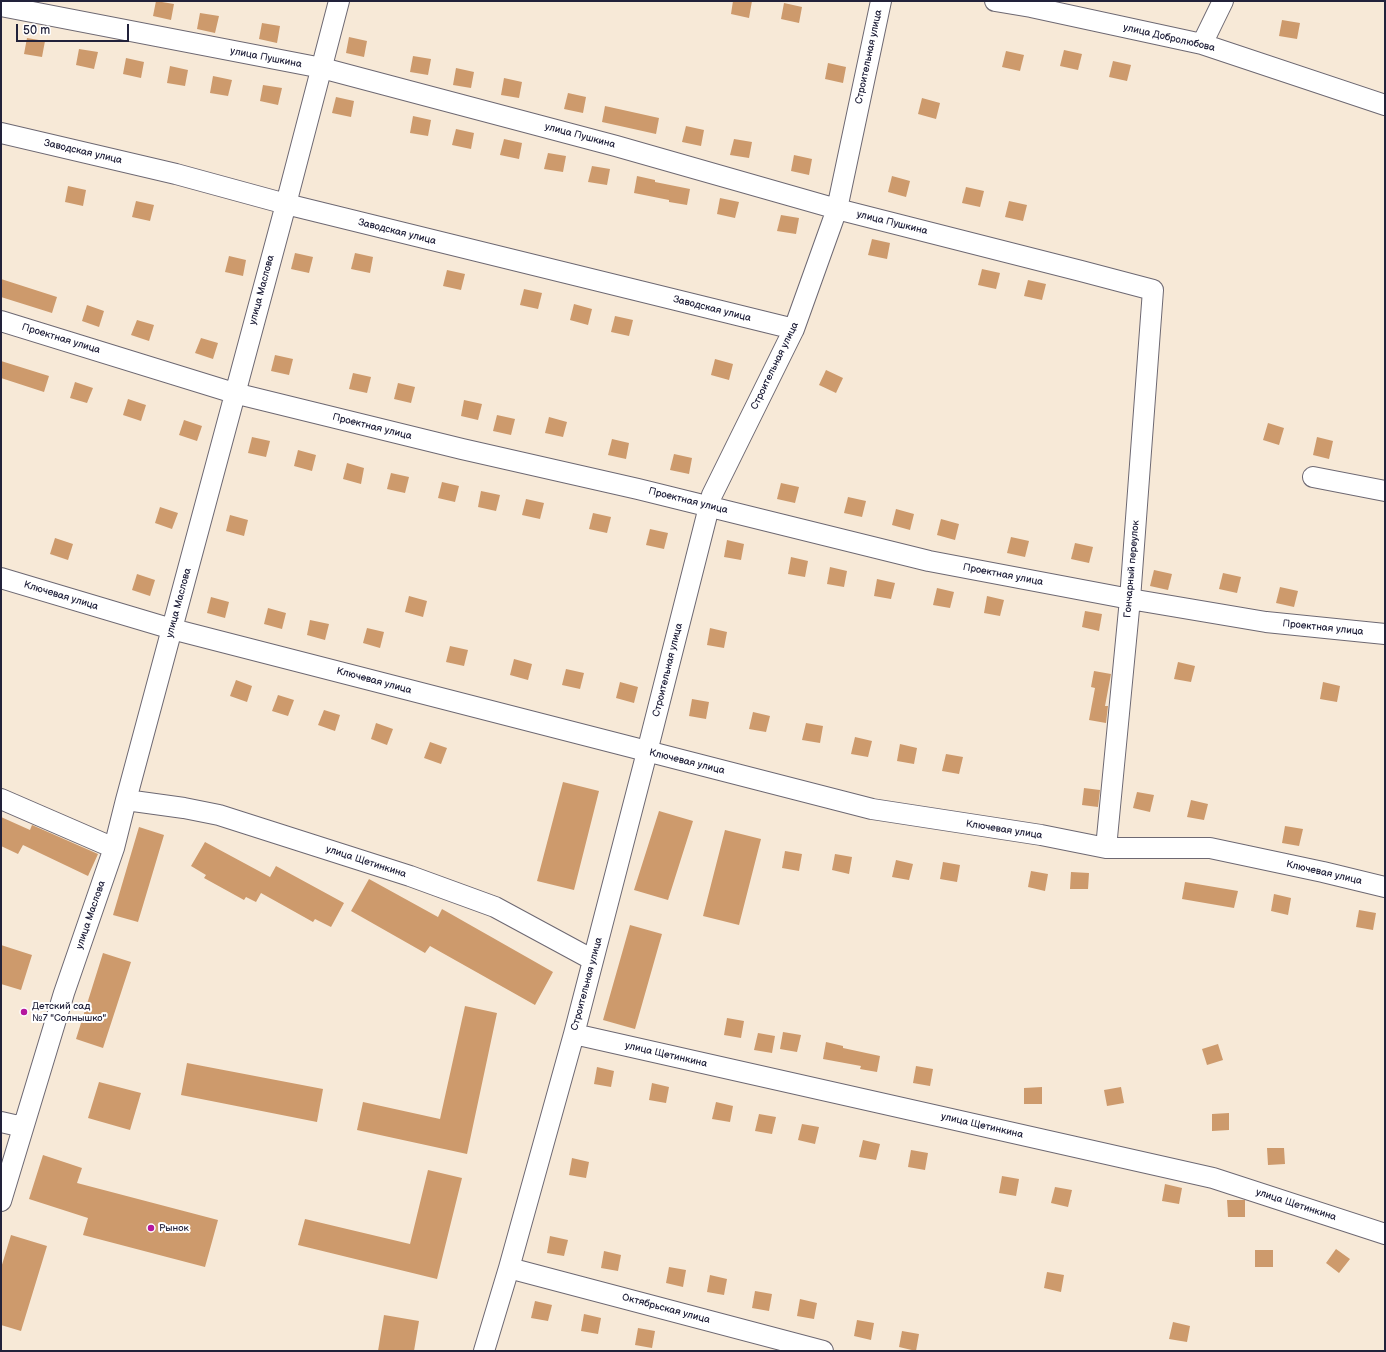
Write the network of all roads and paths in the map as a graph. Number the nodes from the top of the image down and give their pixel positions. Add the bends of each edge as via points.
1 (339, 1) edge
2 (881, 1) edge
3 (995, 1) edge
4 (1223, 1) edge
5 (1, 6) edge
6 (1202, 44) junction
7 (322, 68) junction
8 (1385, 105) edge
9 (1, 133) edge
10 (286, 204) junction
11 (837, 209) junction
12 (1153, 290) joint
13 (1, 320) edge
14 (794, 329) junction
15 (234, 393) junction
16 (1313, 477) dead end
17 (1385, 491) edge
18 (709, 507) junction
19 (1, 578) edge
20 (1130, 599) junction
21 (172, 629) junction
22 (1385, 634) edge
23 (647, 752) junction
24 (1, 799) edge
25 (126, 800) junction
26 (114, 848) junction
27 (1106, 848) junction
28 (1385, 887) edge
29 (593, 960) junction
30 (574, 1034) junction
31 (1, 1122) edge
32 (23, 1127) junction
33 (1, 1201) edge
34 (1385, 1234) edge
35 (509, 1268) junction
36 (484, 1351) edge
37 (823, 1351) edge

1 - 7 street, улица Маслова
2 - 11 street, Строительная улица
3 - 6 street, улица Добролюбова
4 - 6 street
5 - 7 street, улица Пушкина
6 - 8 street, улица Добролюбова
7 - 10 street, улица Маслова
7 - 11 street, улица Пушкина via 616,146
9 - 10 street, Заводская улица via 176,174
10 - 14 street, Заводская улица
10 - 15 street, улица Маслова
11 - 12 street, улица Пушкина
11 - 14 street, Строительная улица
12 - 20 street, Гончарный переулок
13 - 15 street, Проектная улица
14 - 18 street, Строительная улица via 712,495
15 - 18 street, Проектная улица
15 - 21 street, улица Маслова
16 - 17 street
18 - 20 street, Проектная улица via 929,561
18 - 23 street, Строительная улица
19 - 21 street, Ключевая улица
20 - 22 street, Проектная улица via 1266,622
20 - 27 street, Гончарный переулок
21 - 23 street, Ключевая улица
21 - 25 street, улица Маслова
23 - 27 street, Ключевая улица via 872,809 1041,835
23 - 29 street, Строительная улица
24 - 26 street
25 - 26 street, улица Маслова
25 - 29 street, улица Щетинкина via 219,815 410,876 495,907
26 - 32 street, улица Маслова via 64,993
27 - 28 street, Ключевая улица via 1210,848
29 - 30 street, Строительная улица
30 - 34 street, улица Щетинкина via 1213,1178
30 - 35 street, Строительная улица
31 - 32 street
32 - 33 street, улица Маслова
35 - 36 street, Строительная улица
35 - 37 street, Октябрьская улица

